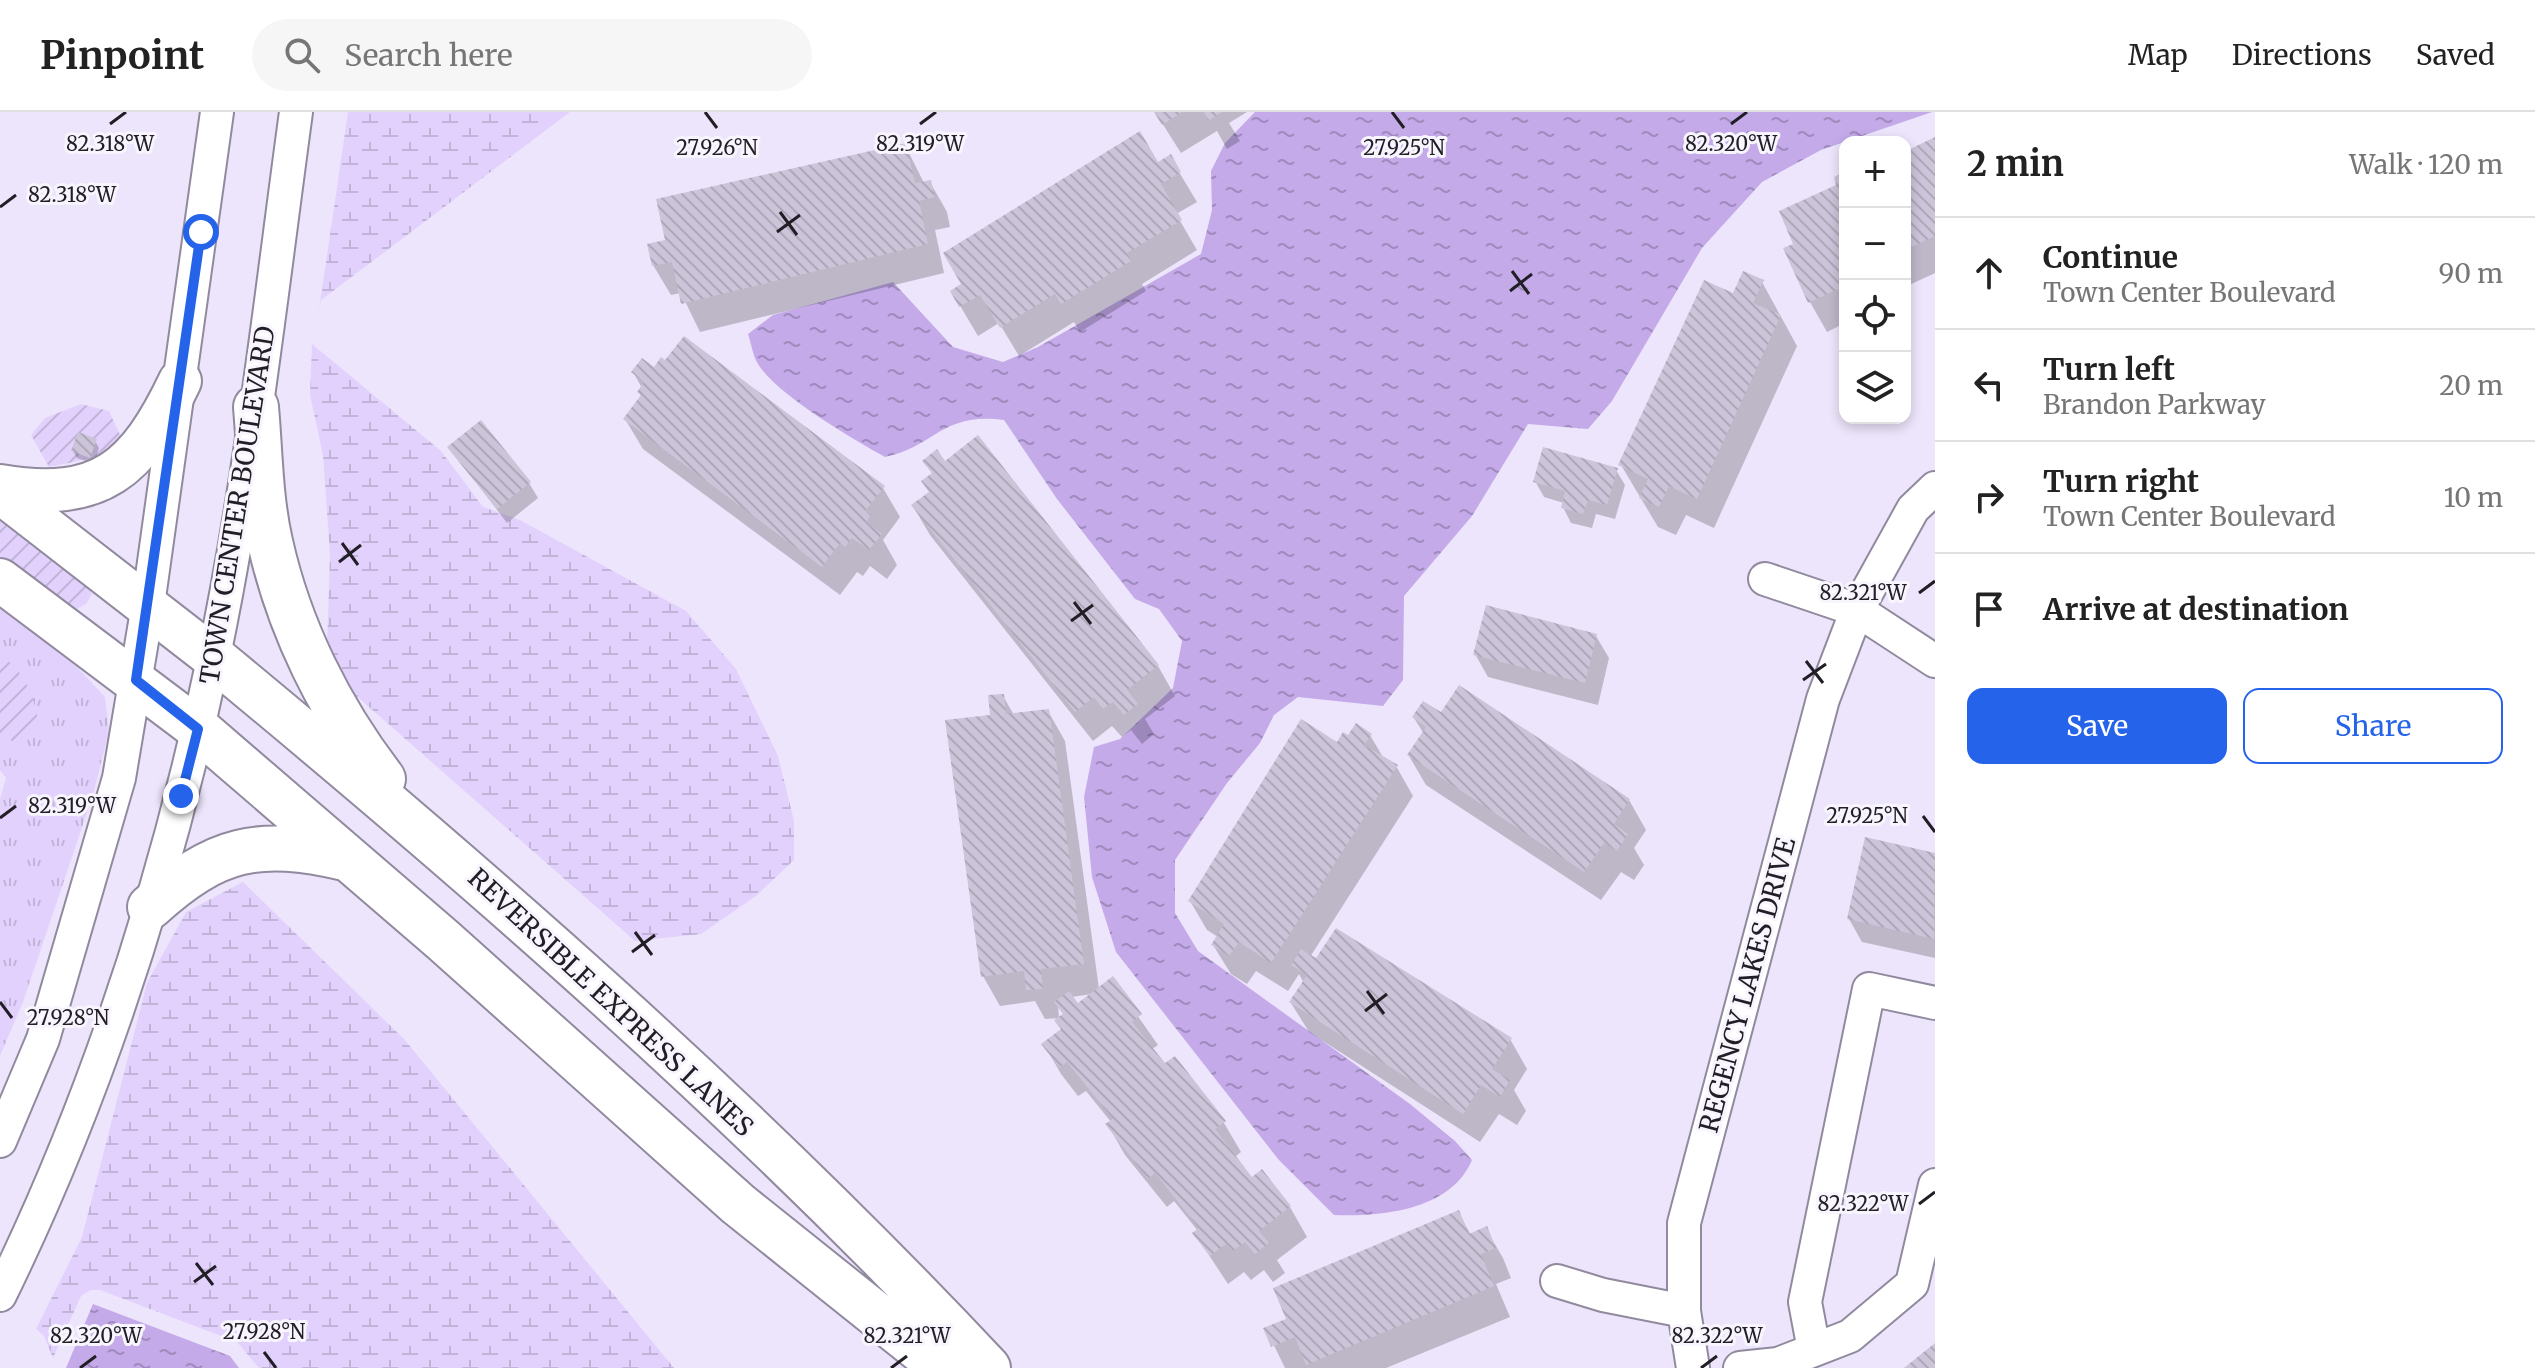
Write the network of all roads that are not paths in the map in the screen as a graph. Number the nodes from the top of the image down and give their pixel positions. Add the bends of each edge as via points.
1 (217, 112) edge
2 (296, 112) edge
3 (180, 381) junction
4 (256, 407) junction
5 (0, 486) edge
6 (1935, 488) edge
7 (0, 492) edge
8 (1765, 579) dead end
9 (0, 580) edge
10 (148, 605) junction
11 (1857, 610) junction
12 (214, 658) junction
13 (1935, 661) edge
14 (136, 680) junction
15 (198, 729) junction
16 (421, 829) junction
17 (346, 858) junction
18 (150, 907) junction
19 (1935, 1003) edge
20 (0, 1141) edge
21 (1935, 1185) edge
22 (1557, 1281) dead end
23 (0, 1295) edge
24 (1684, 1311) junction
25 (1814, 1350) junction
26 (943, 1368) edge
27 (988, 1368) edge
28 (1693, 1368) edge
29 (1740, 1368) edge

1 - 3 street
2 - 4 street, TOWN CENTER BOULEVARD
3 - 5 main road via 161,422 119,470 62,491
3 - 10 street
4 - 12 street, TOWN CENTER BOULEVARD
4 - 16 highway via 270,542 297,627 339,714
6 - 11 street, REGENCY LAKES DRIVE via 1913,509
7 - 10 main road
8 - 11 street
9 - 14 main road
10 - 12 main road
10 - 14 street
11 - 13 street
11 - 24 street, REGENCY LAKES DRIVE via 1823,699 1684,1223
12 - 15 street, TOWN CENTER BOULEVARD
12 - 16 highway, REVERSIBLE EXPRESS LANES
14 - 15 main road
14 - 20 street via 119,778 84,909 43,1039
15 - 17 highway
15 - 18 street, TOWN CENTER BOULEVARD
16 - 27 highway, REVERSIBLE EXPRESS LANES via 806,1182
17 - 18 highway via 299,849 244,850 211,860
17 - 26 highway via 738,1204
18 - 23 street, TOWN CENTER BOULEVARD via 87,1091
19 - 25 street via 1869,989 1805,1302
21 - 25 street via 1912,1284 1850,1336
22 - 24 street
24 - 28 street, REGENCY LAKES DRIVE
25 - 29 street via 1778,1364

